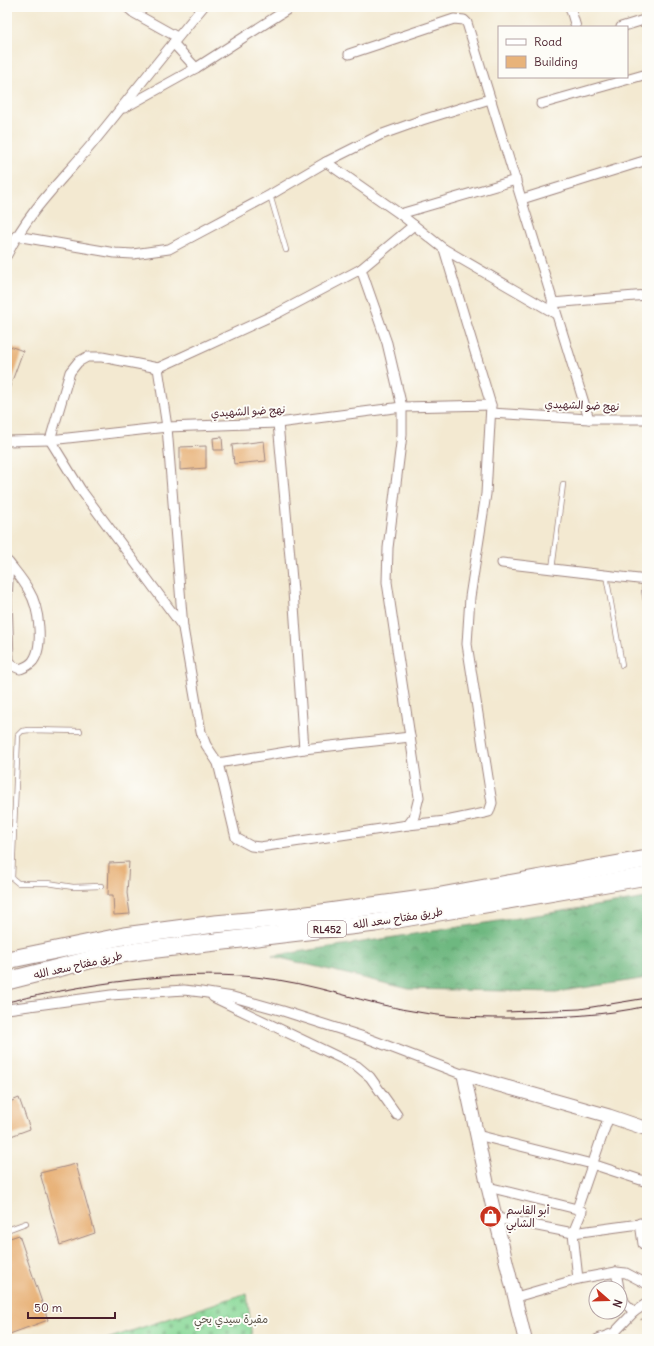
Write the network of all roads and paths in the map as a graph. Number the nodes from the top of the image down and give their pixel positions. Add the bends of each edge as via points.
1 (127, 7) edge
2 (203, 7) edge
3 (291, 7) edge
4 (570, 7) edge
5 (647, 20) edge
6 (576, 26) edge
7 (625, 26) edge
8 (175, 40) junction
9 (349, 54) dead end
10 (196, 68) junction
11 (647, 74) edge
12 (490, 99) junction
13 (541, 104) dead end
14 (119, 110) junction
15 (647, 160) edge
16 (326, 162) junction
17 (516, 180) junction
18 (270, 194) junction
19 (522, 199) junction
20 (400, 214) junction
21 (414, 225) junction
22 (16, 236) junction
23 (444, 249) junction
24 (286, 250) dead end
25 (7, 255) edge
26 (361, 269) junction
27 (647, 295) edge
28 (552, 303) junction
29 (556, 314) junction
30 (158, 368) junction
31 (402, 408) junction
32 (491, 409) junction
33 (589, 419) junction
34 (647, 419) edge
35 (278, 423) junction
36 (167, 427) junction
37 (50, 440) junction
38 (7, 441) edge
39 (563, 484) dead end
40 (8, 562) edge
41 (502, 563) dead end
42 (647, 566) edge
43 (552, 569) junction
44 (606, 575) junction
45 (646, 580) edge
46 (647, 606) edge
47 (183, 628) junction
48 (622, 665) dead end
49 (80, 731) dead end
50 (410, 737) junction
51 (304, 749) junction
52 (218, 763) junction
53 (408, 825) junction
54 (7, 830) edge
55 (14, 830) junction
56 (647, 859) edge
57 (647, 876) edge
58 (101, 886) dead end
59 (7, 960) edge
60 (7, 981) edge
61 (201, 992) junction
62 (7, 1009) edge
63 (464, 1075) junction
64 (397, 1115) dead end
65 (610, 1116) junction
66 (647, 1129) edge
67 (477, 1135) junction
68 (592, 1164) junction
69 (647, 1182) edge
70 (488, 1187) junction
71 (577, 1209) junction
72 (497, 1218) junction
73 (26, 1223) dead end
74 (644, 1223) edge
75 (7, 1230) edge
76 (573, 1232) junction
77 (647, 1247) edge
78 (616, 1272) junction
79 (578, 1279) junction
80 (618, 1280) edge
81 (647, 1284) edge
82 (516, 1298) junction
83 (647, 1303) edge
84 (628, 1306) edge
85 (634, 1312) junction
86 (525, 1339) edge
87 (598, 1339) edge

1 - 8 street
2 - 8 street
3 - 10 street
4 - 6 street
5 - 7 street
8 - 10 street
8 - 14 street
9 - 12 street via 454,19 464,20
10 - 14 street
11 - 13 street
12 - 16 street via 394,130
12 - 17 street
14 - 22 street via 48,193
15 - 19 street
16 - 18 street
16 - 20 street
17 - 19 street
17 - 20 street
18 - 22 street via 169,248 151,252 115,253
18 - 24 lane
19 - 28 street
20 - 21 street
21 - 23 street
21 - 26 street
22 - 25 street
23 - 29 street
23 - 32 street
26 - 30 street via 278,313
26 - 31 street via 386,343
27 - 28 street
28 - 29 street
29 - 33 street
30 - 36 street
30 - 37 street via 102,357 87,358 78,362 70,372
31 - 32 street, نهج ضو الشهيدي
31 - 35 street, نهج ضو الشهيدي
31 - 50 street via 402,435 387,568
32 - 33 street, نهج ضو الشهيدي
32 - 53 street via 486,494 470,597 467,644 492,803 489,812 485,814
33 - 34 street, نهج ضو الشهيدي
35 - 36 street, نهج ضو الشهيدي
35 - 51 street
36 - 37 street, نهج ضو الشهيدي
36 - 47 street
37 - 38 street, نهج ضو الشهيدي
37 - 47 street via 81,490
39 - 43 lane
40 - 40 street via 29,591 37,615 40,645 30,665 20,670 10,664 7,642
41 - 43 street
42 - 45 lane
43 - 44 street
44 - 45 street
44 - 48 lane
45 - 46 lane via 644,591
47 - 52 street via 201,732
49 - 55 lane via 29,730 18,735
50 - 51 street
50 - 53 street via 419,797 414,817
51 - 52 street
52 - 53 street via 236,838 251,846 260,847
54 - 55 lane
55 - 58 lane via 14,882 48,883 73,888
56 - 59 highway, طريق مفتاح سعد الله / RL452 via 430,898 124,936
57 - 60 highway, طريق مفتاح سعد الله / RL452 via 375,923 97,958
61 - 62 street via 184,990 111,995
61 - 63 street via 234,997 276,1009 364,1037
61 - 64 street via 357,1066 370,1077
63 - 65 street
63 - 67 street
65 - 66 street
65 - 68 street
67 - 68 street
67 - 70 street
68 - 69 street
68 - 71 street
70 - 71 street
70 - 72 street
71 - 76 street via 582,1211
72 - 76 street
72 - 82 street
73 - 75 lane
74 - 76 street
74 - 77 street via 643,1244
76 - 79 street
78 - 79 street
78 - 80 street
78 - 81 street via 626,1273
79 - 82 street
82 - 86 street
83 - 85 street
84 - 85 street
85 - 87 street via 614,1333

